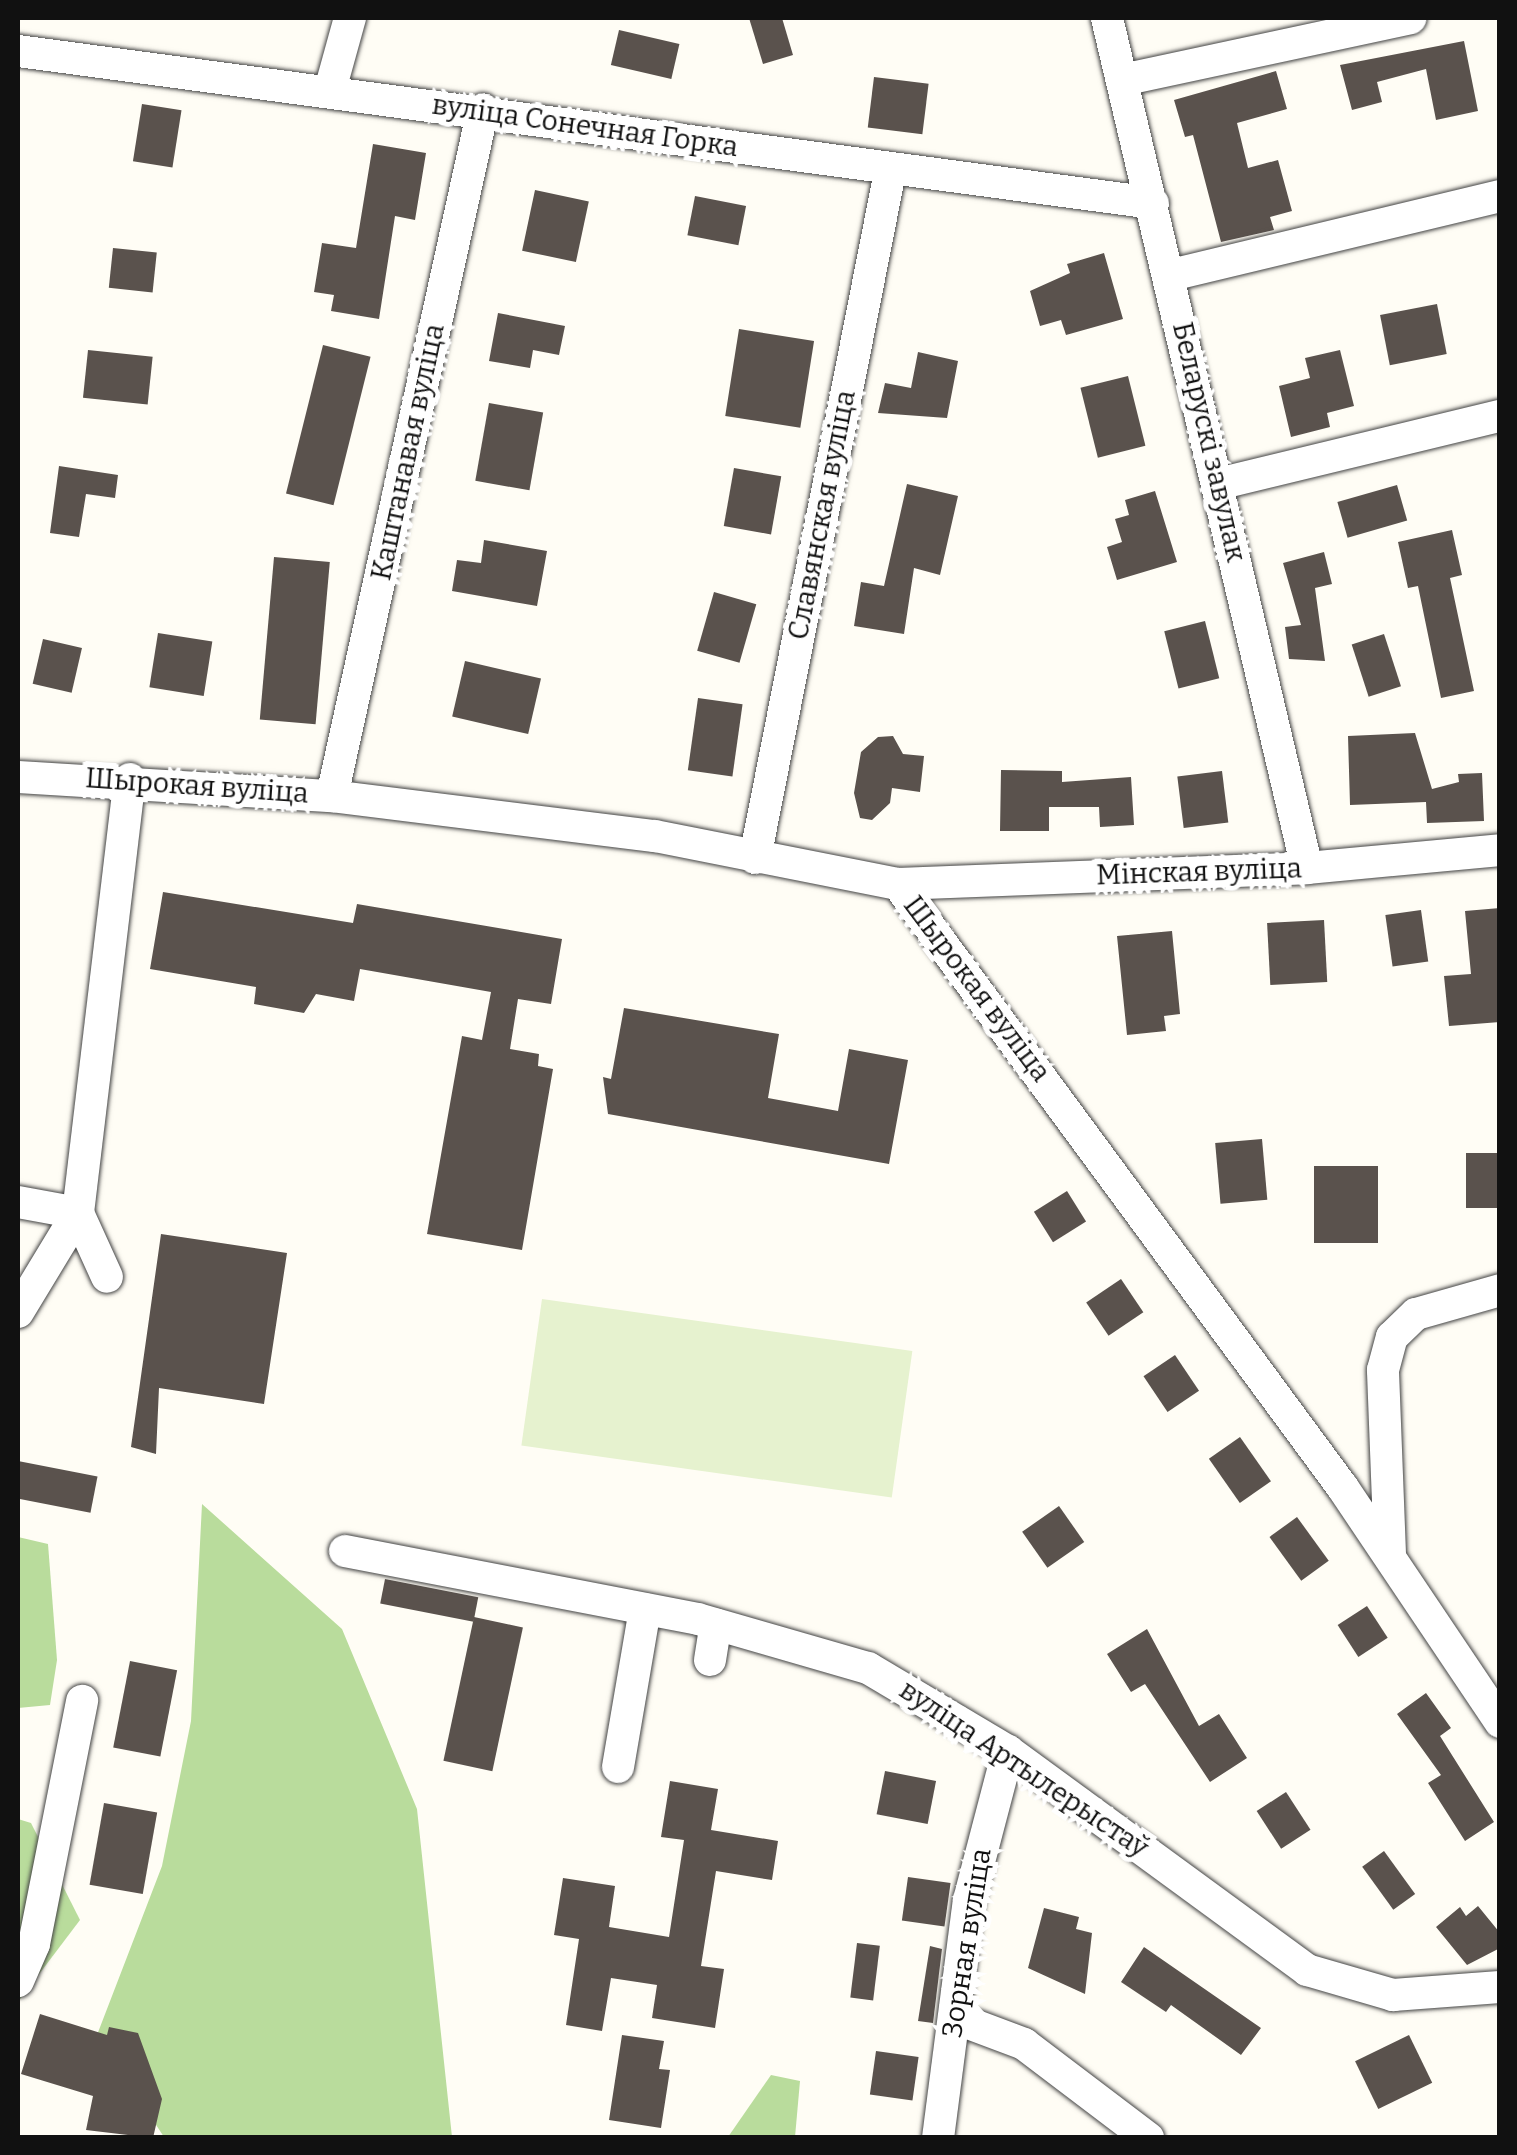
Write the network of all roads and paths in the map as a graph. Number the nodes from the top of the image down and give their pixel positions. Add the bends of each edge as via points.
1 (350, 18) edge
2 (1107, 18) edge
3 (1410, 18) edge
4 (18, 50) edge
5 (1122, 80) junction
6 (330, 90) junction
7 (483, 109) junction
8 (890, 172) junction
9 (1500, 196) edge
10 (1153, 202) junction
11 (1171, 275) junction
12 (1500, 416) edge
13 (1218, 484) junction
14 (18, 776) edge
15 (130, 779) junction
16 (332, 796) junction
17 (1500, 850) edge
18 (754, 858) junction
19 (1307, 868) junction
20 (898, 884) junction
21 (18, 1202) edge
22 (78, 1213) junction
23 (108, 1278) dead end
24 (1500, 1290) edge
25 (18, 1312) edge
26 (345, 1551) dead end
27 (1390, 1554) junction
28 (645, 1609) junction
29 (716, 1624) junction
30 (710, 1660) dead end
31 (82, 1700) dead end
32 (1496, 1710) edge
33 (1008, 1751) junction
34 (618, 1766) dead end
35 (18, 1981) edge
36 (1500, 1987) edge
37 (954, 2018) junction
38 (938, 2138) edge
39 (1148, 2138) edge

1 - 6 street
2 - 5 street, Беларускі завулак
3 - 5 street
4 - 6 street, вуліца Сонечная Горка
5 - 10 street, Беларускі завулак
6 - 7 street, вуліца Сонечная Горка
7 - 8 street, вуліца Сонечная Горка
7 - 16 street, Каштанавая вуліца
8 - 10 street, вуліца Сонечная Горка
8 - 18 street, Славянская вуліца
9 - 11 street
10 - 11 street, Беларускі завулак
11 - 13 street, Беларускі завулак
12 - 13 street
13 - 19 street, Беларускі завулак
14 - 15 street, Шырокая вуліца
15 - 16 street, Шырокая вуліца
15 - 22 street
16 - 18 street, Шырокая вуліца via 656,836
17 - 19 street, Мінская вуліца
18 - 20 street, Шырокая вуліца
19 - 20 street, Мінская вуліца
20 - 27 street, Шырокая вуліца
21 - 22 street
22 - 23 street
22 - 25 street
24 - 27 street via 1416,1314 1392,1337 1383,1370
26 - 28 street, вуліца Артылерыстаў
27 - 32 street, Шырокая вуліца
28 - 29 street, вуліца Артылерыстаў
28 - 34 street
29 - 30 street
29 - 33 street, вуліца Артылерыстаў via 868,1668
31 - 35 street via 34,1944
33 - 36 street, вуліца Артылерыстаў via 1308,1970 1393,1994
33 - 37 street, Зорная вуліца via 969,1900
37 - 38 street, Зорная вуліца
37 - 39 street via 1024,2044

